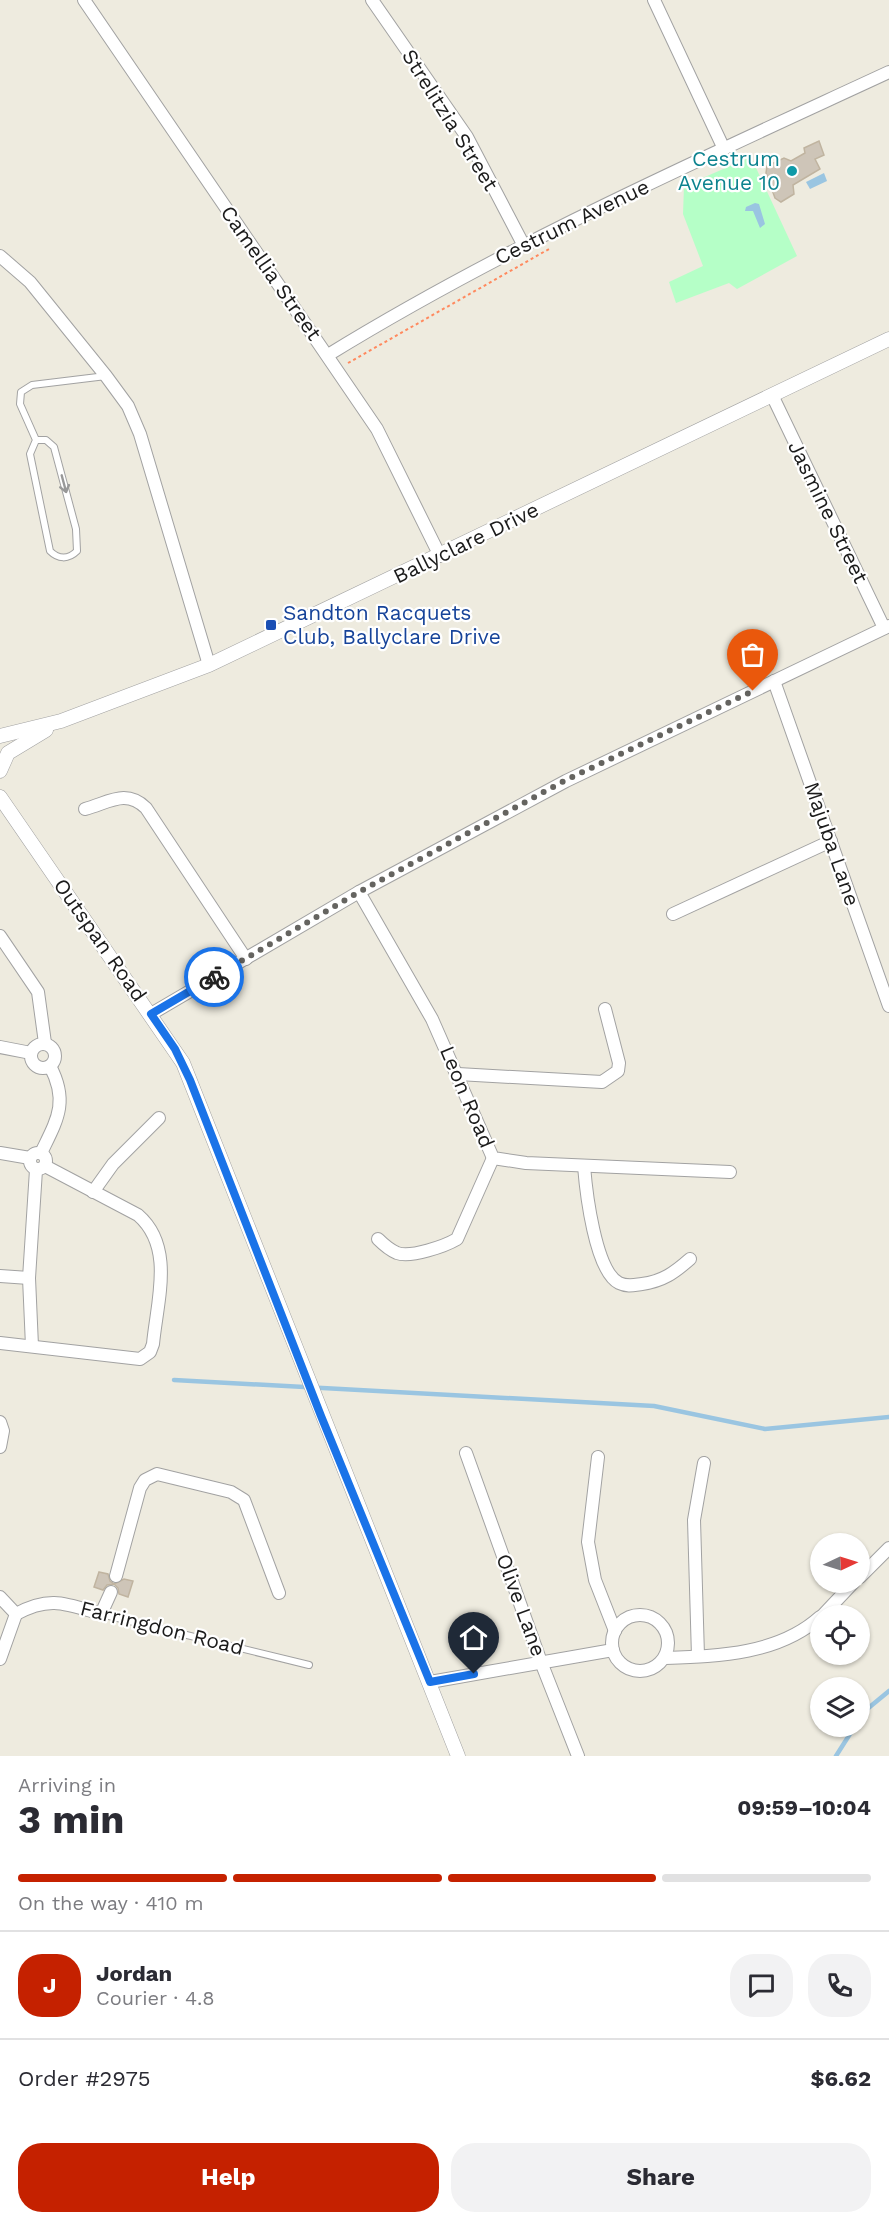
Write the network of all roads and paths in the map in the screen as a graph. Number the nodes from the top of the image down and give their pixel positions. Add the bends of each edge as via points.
1 (84, 0) edge
2 (372, 0) edge
3 (654, 0) edge
4 (889, 72) edge
5 (724, 149) junction
6 (523, 244) junction
7 (0, 256) edge
8 (523, 262) dead end
9 (889, 339) edge
10 (328, 355) junction
11 (347, 364) dead end
12 (106, 376) junction
13 (772, 395) junction
14 (36, 440) junction
15 (440, 556) junction
16 (887, 627) edge
17 (209, 665) junction
18 (774, 681) junction
19 (61, 722) junction
20 (0, 735) edge
21 (0, 771) edge
22 (0, 797) edge
23 (85, 809) dead end
24 (831, 841) junction
25 (359, 892) junction
26 (673, 914) dead end
27 (0, 936) edge
28 (246, 959) junction
29 (889, 1006) edge
30 (605, 1009) dead end
31 (151, 1014) junction
32 (45, 1043) junction
33 (0, 1047) edge
34 (31, 1053) junction
35 (50, 1066) junction
36 (458, 1074) junction
37 (159, 1118) dead end
38 (0, 1153) edge
39 (493, 1158) junction
40 (38, 1162) junction
41 (584, 1166) junction
42 (730, 1172) dead end
43 (93, 1192) junction
44 (378, 1239) dead end
45 (690, 1259) dead end
46 (0, 1276) edge
47 (29, 1278) junction
48 (0, 1343) edge
49 (32, 1346) junction
50 (0, 1422) edge
51 (0, 1447) edge
52 (466, 1453) dead end
53 (598, 1457) dead end
54 (704, 1463) dead end
55 (889, 1548) edge
56 (870, 1567) edge
57 (116, 1576) dead end
58 (111, 1592) dead end
59 (279, 1593) dead end
60 (844, 1593) edge
61 (0, 1597) edge
62 (832, 1605) edge
63 (16, 1614) junction
64 (101, 1614) junction
65 (810, 1624) edge
66 (615, 1630) junction
67 (613, 1650) junction
68 (698, 1656) junction
69 (665, 1658) junction
70 (0, 1659) edge
71 (541, 1662) junction
72 (309, 1665) dead end
73 (430, 1682) junction
74 (458, 1756) edge
75 (578, 1756) edge

1 - 10 street, Camellia Street
2 - 6 street, Strelitzia Street via 471,144
3 - 5 street
4 - 5 street, Cestrum Avenue
5 - 6 street, Cestrum Avenue
6 - 10 street, Cestrum Avenue
7 - 12 street via 30,282
8 - 11 path
9 - 13 street, Ballyclare Drive
10 - 15 street, Camellia Street via 390,451
12 - 14 lane via 32,385 21,392 20,404
12 - 17 street via 136,423
13 - 15 street, Ballyclare Drive
13 - 16 street, Jasmine Street
14 -> 14 lane via 54,447 73,520 77,551 65,558 50,551 30,454
15 - 17 street, Ballyclare Drive
16 - 18 street
17 - 19 street, Ballyclare Drive
18 - 24 street, Majuba Lane
18 - 25 street via 566,780
19 - 20 street, Ballyclare Drive
19 - 21 street via 8,753
22 - 31 street, Outspan Road
23 - 28 street via 129,796 146,808
24 - 26 street
24 - 29 street, Majuba Lane
25 - 28 street
25 - 36 street, Leon Road via 432,1019
27 - 32 street via 38,992
28 - 31 street
30 - 36 street via 619,1063 618,1071 608,1080
31 - 73 street, Outspan Road via 190,1080
32 - 34 street via 36,1045
32 - 35 street via 55,1053
33 - 34 street
34 - 35 street via 36,1066
35 - 40 street via 60,1093 60,1114
36 - 39 street, Leon Road
37 - 43 street via 113,1164
38 - 40 street
39 - 41 street, Leon Road
39 - 44 street via 457,1239 445,1246 406,1254 397,1253
40 - 43 street
40 - 47 street
41 - 42 street, Leon Road
41 - 45 street via 589,1214 607,1271 614,1280 630,1286 659,1282
43 - 49 street via 138,1215 157,1238 162,1258 150,1352 140,1359
46 - 47 street
47 - 49 street
48 - 49 street
50 - 51 street
52 - 71 street, Olive Lane
53 - 66 street via 588,1542 595,1580
54 - 68 street via 694,1520
55 - 56 street
57 - 59 street via 140,1488 157,1474 231,1492 244,1500
58 - 64 street
60 - 62 street
61 - 63 street
63 - 64 street, Farringdon Road via 57,1601
63 - 70 street
64 - 72 lane, Farringdon Road
65 - 68 street via 787,1640 766,1648
66 - 67 street
66 - 69 street via 638,1614 657,1620 668,1636
67 - 69 street via 622,1665 639,1672 656,1667
67 - 71 street
68 - 69 street
71 - 73 street
71 - 75 street, Olive Lane
73 - 74 street, Outspan Road

